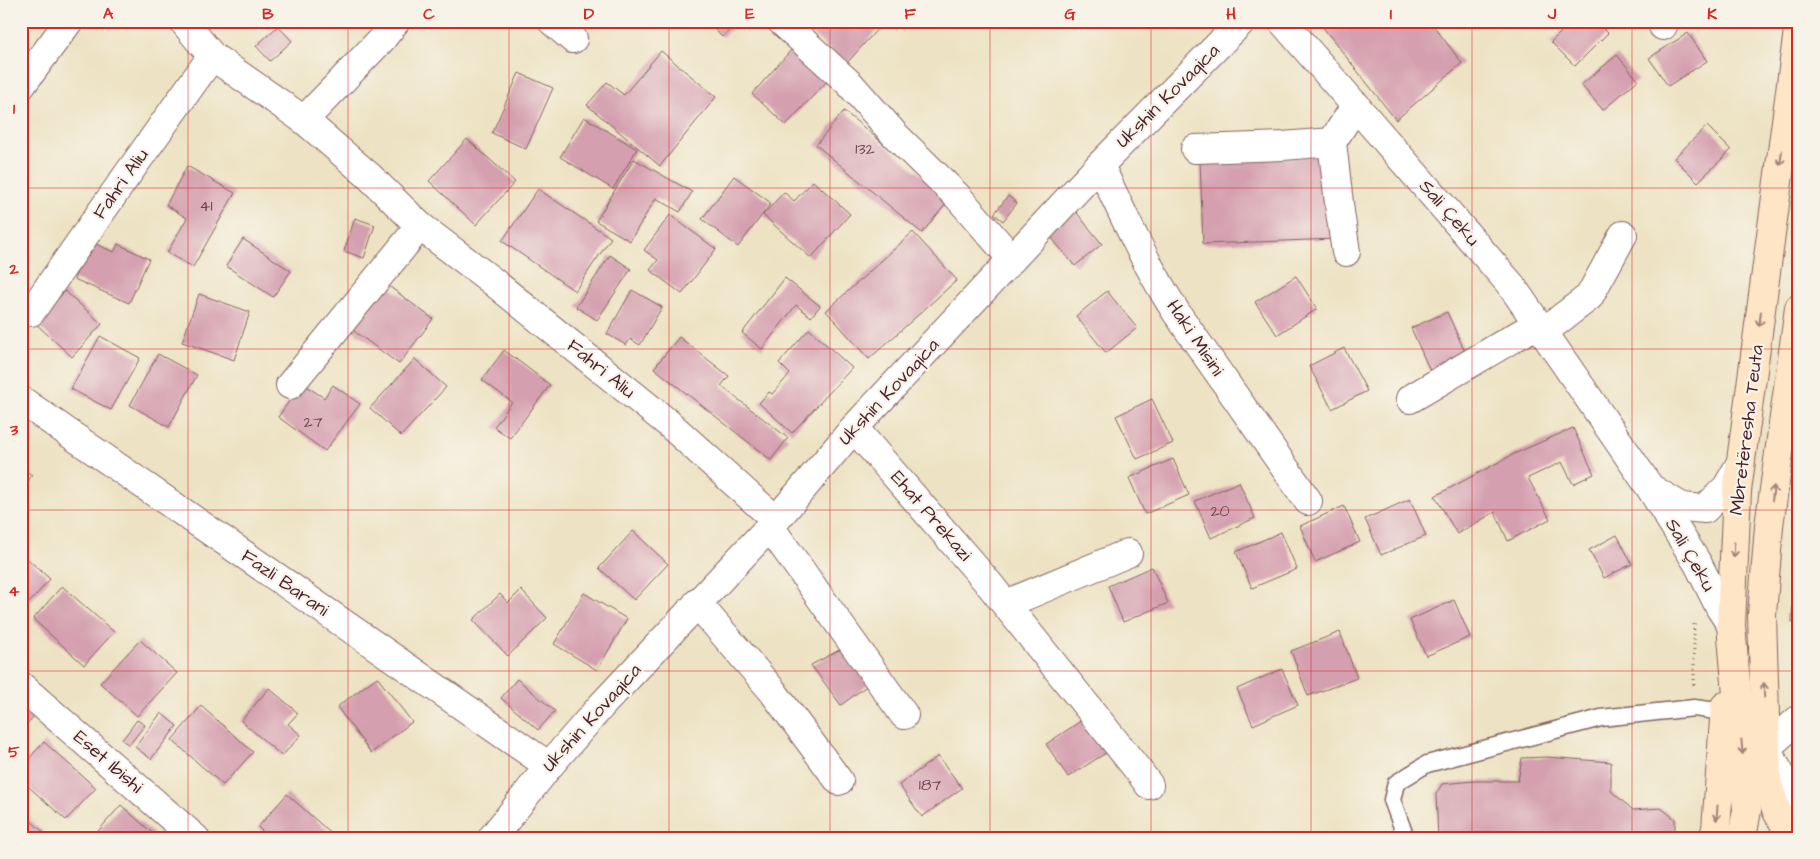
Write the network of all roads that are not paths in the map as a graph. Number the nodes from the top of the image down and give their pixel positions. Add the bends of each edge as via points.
1 (69, 21) edge
2 (183, 21) edge
3 (396, 21) edge
4 (552, 21) edge
5 (780, 21) edge
6 (1242, 21) edge
7 (1282, 21) edge
8 (1799, 23) edge
9 (573, 39) dead end
10 (212, 56) junction
11 (21, 86) edge
12 (1356, 106) junction
13 (304, 120) junction
14 (1332, 142) junction
15 (1195, 149) dead end
16 (1100, 165) junction
17 (420, 226) junction
18 (1624, 235) dead end
19 (1346, 252) dead end
20 (1012, 259) junction
21 (1799, 308) edge
22 (31, 312) dead end
23 (1540, 328) junction
24 (290, 385) dead end
25 (1410, 399) dead end
26 (21, 400) edge
27 (854, 428) junction
28 (1740, 464) junction
29 (1649, 486) junction
30 (1308, 501) dead end
31 (773, 523) junction
32 (1128, 553) dead end
33 (698, 604) junction
34 (1006, 604) junction
35 (1731, 625) junction
36 (21, 686) edge
37 (1724, 712) junction
38 (904, 715) dead end
39 (1799, 719) edge
40 (1766, 748) junction
41 (549, 766) junction
42 (839, 781) dead end
43 (1149, 785) dead end
44 (1799, 804) edge
45 (195, 838) edge
46 (492, 838) edge
47 (1406, 838) edge
48 (1713, 838) edge
49 (1742, 838) edge
50 (1793, 838) edge

1 - 11 street
2 - 10 street, Fahri Aliu
3 - 13 street
4 - 9 street
5 - 20 street via 850,84
6 - 16 street, Ukshin Kovaqica
7 - 12 street, Sali Çeku
8 -> 28 main road, Mbretëresha Teuta
10 - 13 street, Fahri Aliu
10 - 22 street, Fahri Aliu
12 - 14 street
12 - 23 street, Sali Çeku via 1511,285
13 - 17 street, Fahri Aliu
14 - 15 street
14 - 19 street
16 - 20 street, Ukshin Kovaqica
16 - 30 street, Haki Misini via 1166,297
17 - 24 street
17 - 31 street, Fahri Aliu via 492,280 668,423
18 - 23 street via 1589,297
20 - 27 street, Ukshin Kovaqica
40 -> 21 main road, Mbretëresha Teuta via 1762,615 1768,536
23 - 25 street
23 - 29 street, Sali Çeku
26 - 41 street, Fazli Barani
27 - 31 street, Ukshin Kovaqica
27 - 34 street, Ehat Prekazi
28 - 29 street, Sali Çeku via 1727,487 1705,509 1682,507
28 -> 35 main road, Mbretëresha Teuta
29 - 35 street, Sali Çeku via 1698,564
31 - 33 street, Ukshin Kovaqica
31 - 38 street
32 - 34 street
33 - 41 street, Ukshin Kovaqica via 600,706
33 - 42 street via 771,688
34 - 43 street, Ehat Prekazi
35 - 37 main road
35 -> 49 main road, Mbretëresha Teuta via 1748,810
36 - 45 street, Eset Ibishi
37 - 47 lane via 1694,708 1601,718 1427,764 1396,783 1392,800
37 -> 48 main road
39 - 40 street
40 - 44 street, Mbretëresha Teuta
40 - 50 main road, Mbretëresha Teuta via 1766,782 1777,812
41 - 46 street, Ukshin Kovaqica

